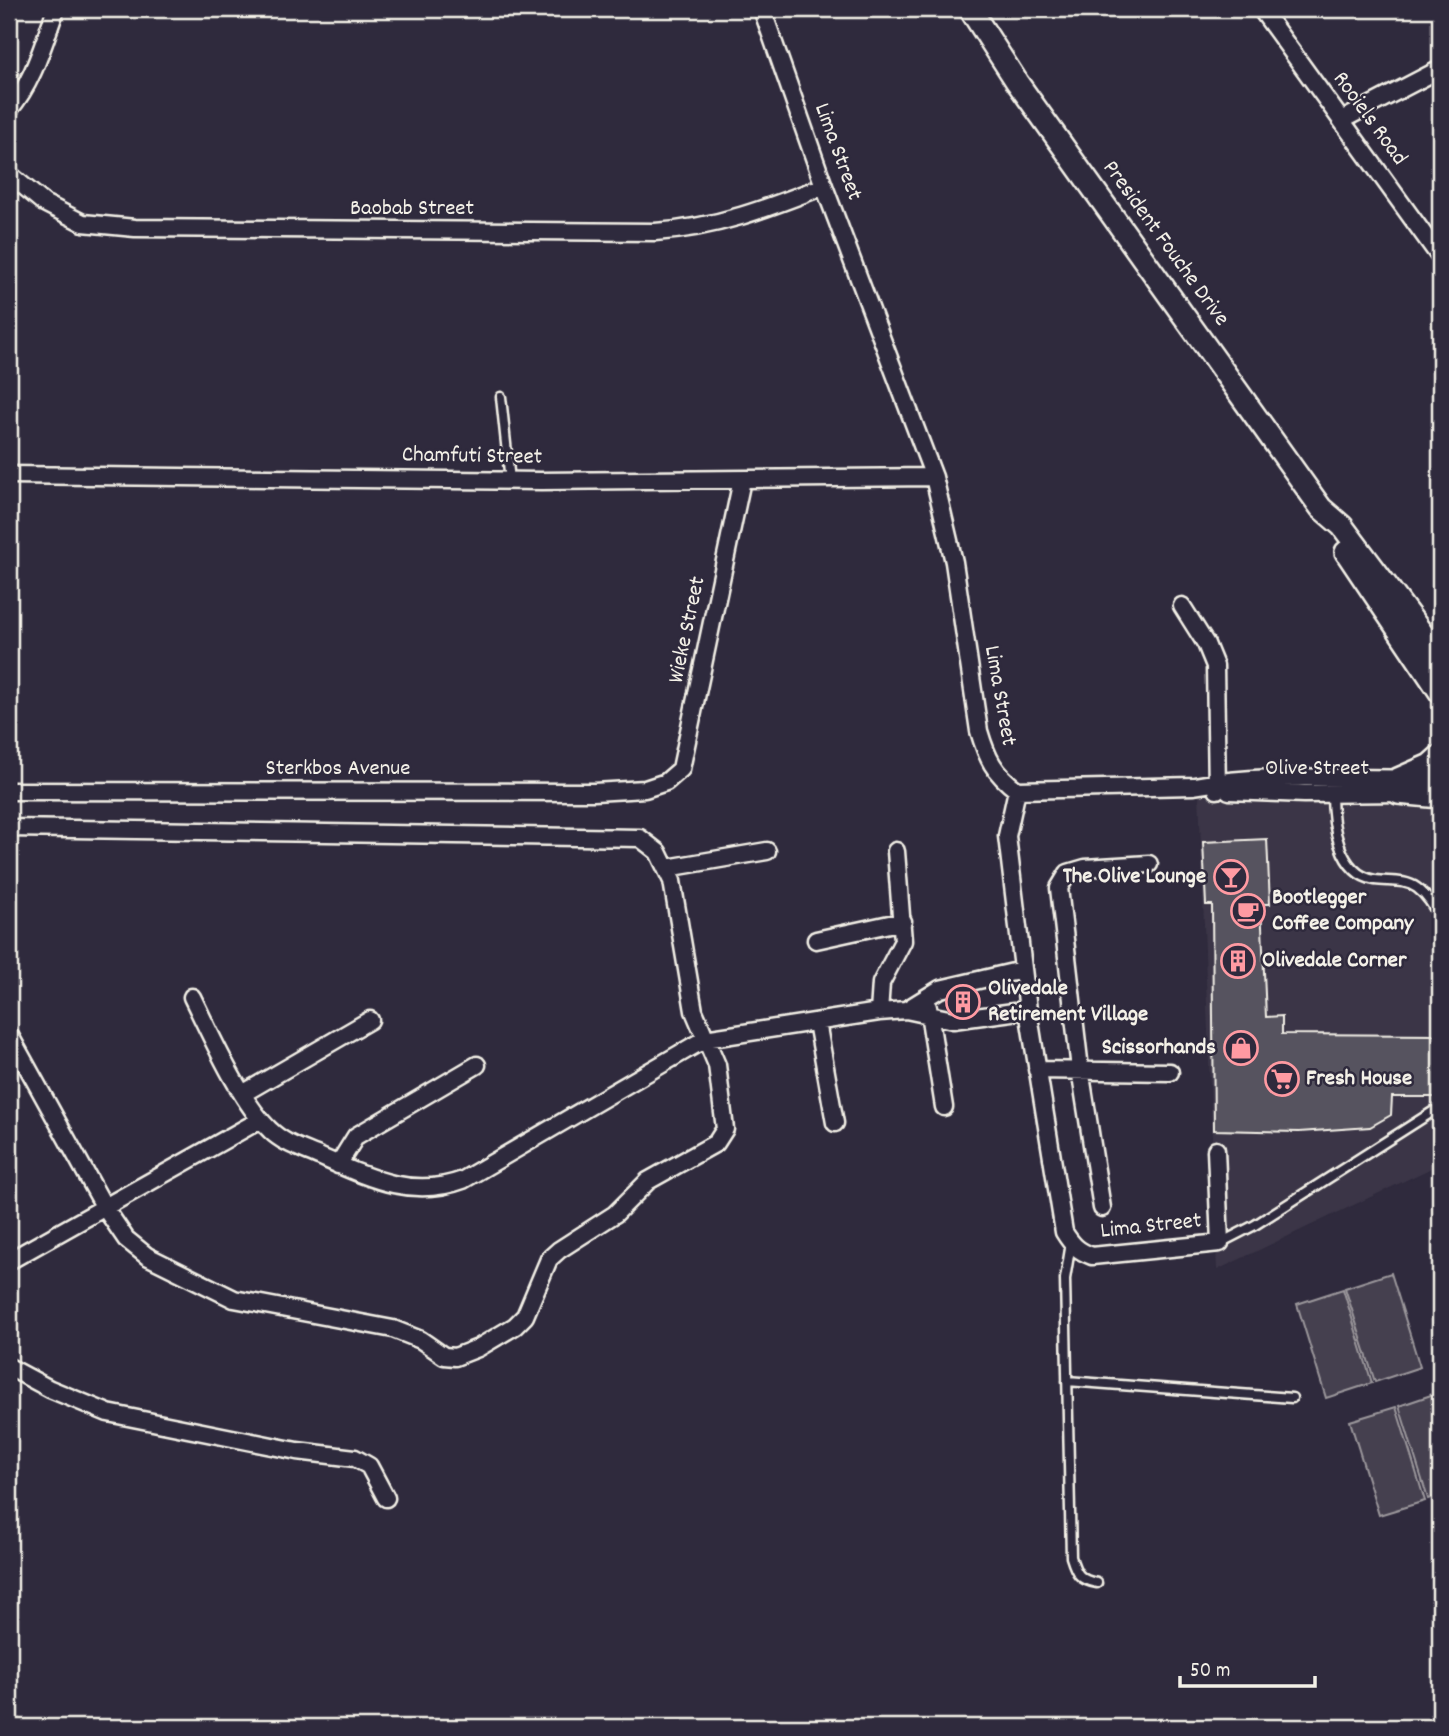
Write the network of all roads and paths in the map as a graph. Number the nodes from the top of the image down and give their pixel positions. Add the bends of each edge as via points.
1 (57, 9) edge
2 (762, 9) edge
3 (970, 9) edge
4 (1261, 9) edge
5 (1440, 69) edge
6 (9, 110) edge
7 (1342, 120) junction
8 (9, 174) edge
9 (824, 186) junction
10 (1440, 257) edge
11 (502, 397) dead end
12 (9, 475) edge
13 (934, 477) junction
14 (742, 480) junction
15 (510, 481) junction
16 (1321, 508) junction
17 (1182, 606) dead end
18 (1440, 657) edge
19 (1440, 692) edge
20 (1440, 756) edge
21 (1440, 778) edge
22 (666, 782) joint
23 (1216, 786) junction
24 (1398, 786) junction
25 (1017, 790) junction
26 (9, 791) edge
27 (1440, 792) edge
28 (1332, 793) junction
29 (1440, 797) edge
30 (9, 828) edge
31 (767, 851) dead end
32 (896, 851) dead end
33 (1149, 864) dead end
34 (667, 868) junction
35 (1440, 919) edge
36 (903, 921) junction
37 (816, 940) dead end
38 (1023, 970) junction
39 (192, 997) dead end
40 (926, 998) junction
41 (906, 1010) junction
42 (1028, 1010) junction
43 (880, 1012) junction
44 (930, 1016) junction
45 (370, 1020) dead end
46 (817, 1022) junction
47 (9, 1034) edge
48 (705, 1039) junction
49 (477, 1065) dead end
50 (1080, 1069) junction
51 (1037, 1070) junction
52 (1170, 1072) dead end
53 (244, 1093) junction
54 (1440, 1107) edge
55 (944, 1108) dead end
56 (260, 1120) junction
57 (835, 1123) dead end
58 (1216, 1150) dead end
59 (338, 1165) junction
60 (105, 1208) junction
61 (1101, 1208) dead end
62 (1220, 1242) junction
63 (1071, 1243) junction
64 (9, 1261) edge
65 (9, 1367) edge
66 (1067, 1381) junction
67 (1292, 1398) dead end
68 (386, 1498) dead end
69 (1097, 1583) dead end

1 - 6 street via 33,73
2 - 9 street, Lima Street
3 - 16 street, President Fouche Drive via 1017,82
4 - 7 street, Rooiels Road
5 - 7 street
7 - 10 street, Rooiels Road
8 - 9 street, Baobab Street via 44,203 83,223 230,230 655,232 738,219
9 - 13 street, Lima Street
11 - 15 lane
12 - 15 street, Chamfuti Street
13 - 14 street, Chamfuti Street
13 - 25 street, Lima Street via 954,562 986,758 999,777
14 - 15 street, Chamfuti Street
14 - 22 street, Wieke Street via 681,769
16 - 18 street, President Fouche Drive via 1342,526
16 - 19 street, President Fouche Drive via 1332,532
17 - 23 street via 1215,667
20 - 24 street
21 - 24 street, Olive Street
22 - 26 street, Sterkbos Avenue via 645,789 594,792
23 - 24 street, Olive Street
23 - 25 street, Olive Street
23 - 28 street, Olive Street
24 - 27 street, Olive Street
24 - 28 street, Olive Street
24 - 29 street
25 - 38 street, Lima Street via 1007,836
28 - 35 lane via 1346,861 1358,874 1418,888
30 - 34 street via 640,838 658,852
31 - 34 street
32 - 36 street
33 - 50 street via 1085,868 1068,873 1061,881
34 - 48 street via 694,1011
36 - 37 street
36 - 43 street via 903,941 881,983
38 - 40 street via 940,989
38 - 42 street, Lima Street
39 - 53 street
40 - 41 street
40 - 44 street
41 - 43 street
41 - 44 street
42 - 44 street via 953,1020
42 - 51 street, Lima Street
43 - 46 street
44 - 55 street
45 - 53 street
46 - 48 street
46 - 57 street
47 - 60 street
48 - 59 street via 442,1188 399,1187
48 - 60 street via 721,1087 725,1129 721,1138 648,1181 615,1214 559,1250 549,1259 525,1316 466,1354 444,1356 394,1329 234,1299 147,1256 126,1240
49 - 59 street via 356,1136
50 - 51 street
50 - 52 street
50 - 61 street
51 - 63 street, Lima Street via 1065,1232
53 - 56 street
54 - 62 lane via 1255,1225
56 - 59 street via 283,1141
56 - 60 street
58 - 62 street, Lima Street
60 - 64 street
62 - 63 street, Lima Street via 1092,1256
63 - 66 lane via 1065,1279
65 - 68 street via 108,1413 297,1451 355,1458 369,1466
66 - 67 lane
66 - 69 lane via 1071,1557 1076,1574

